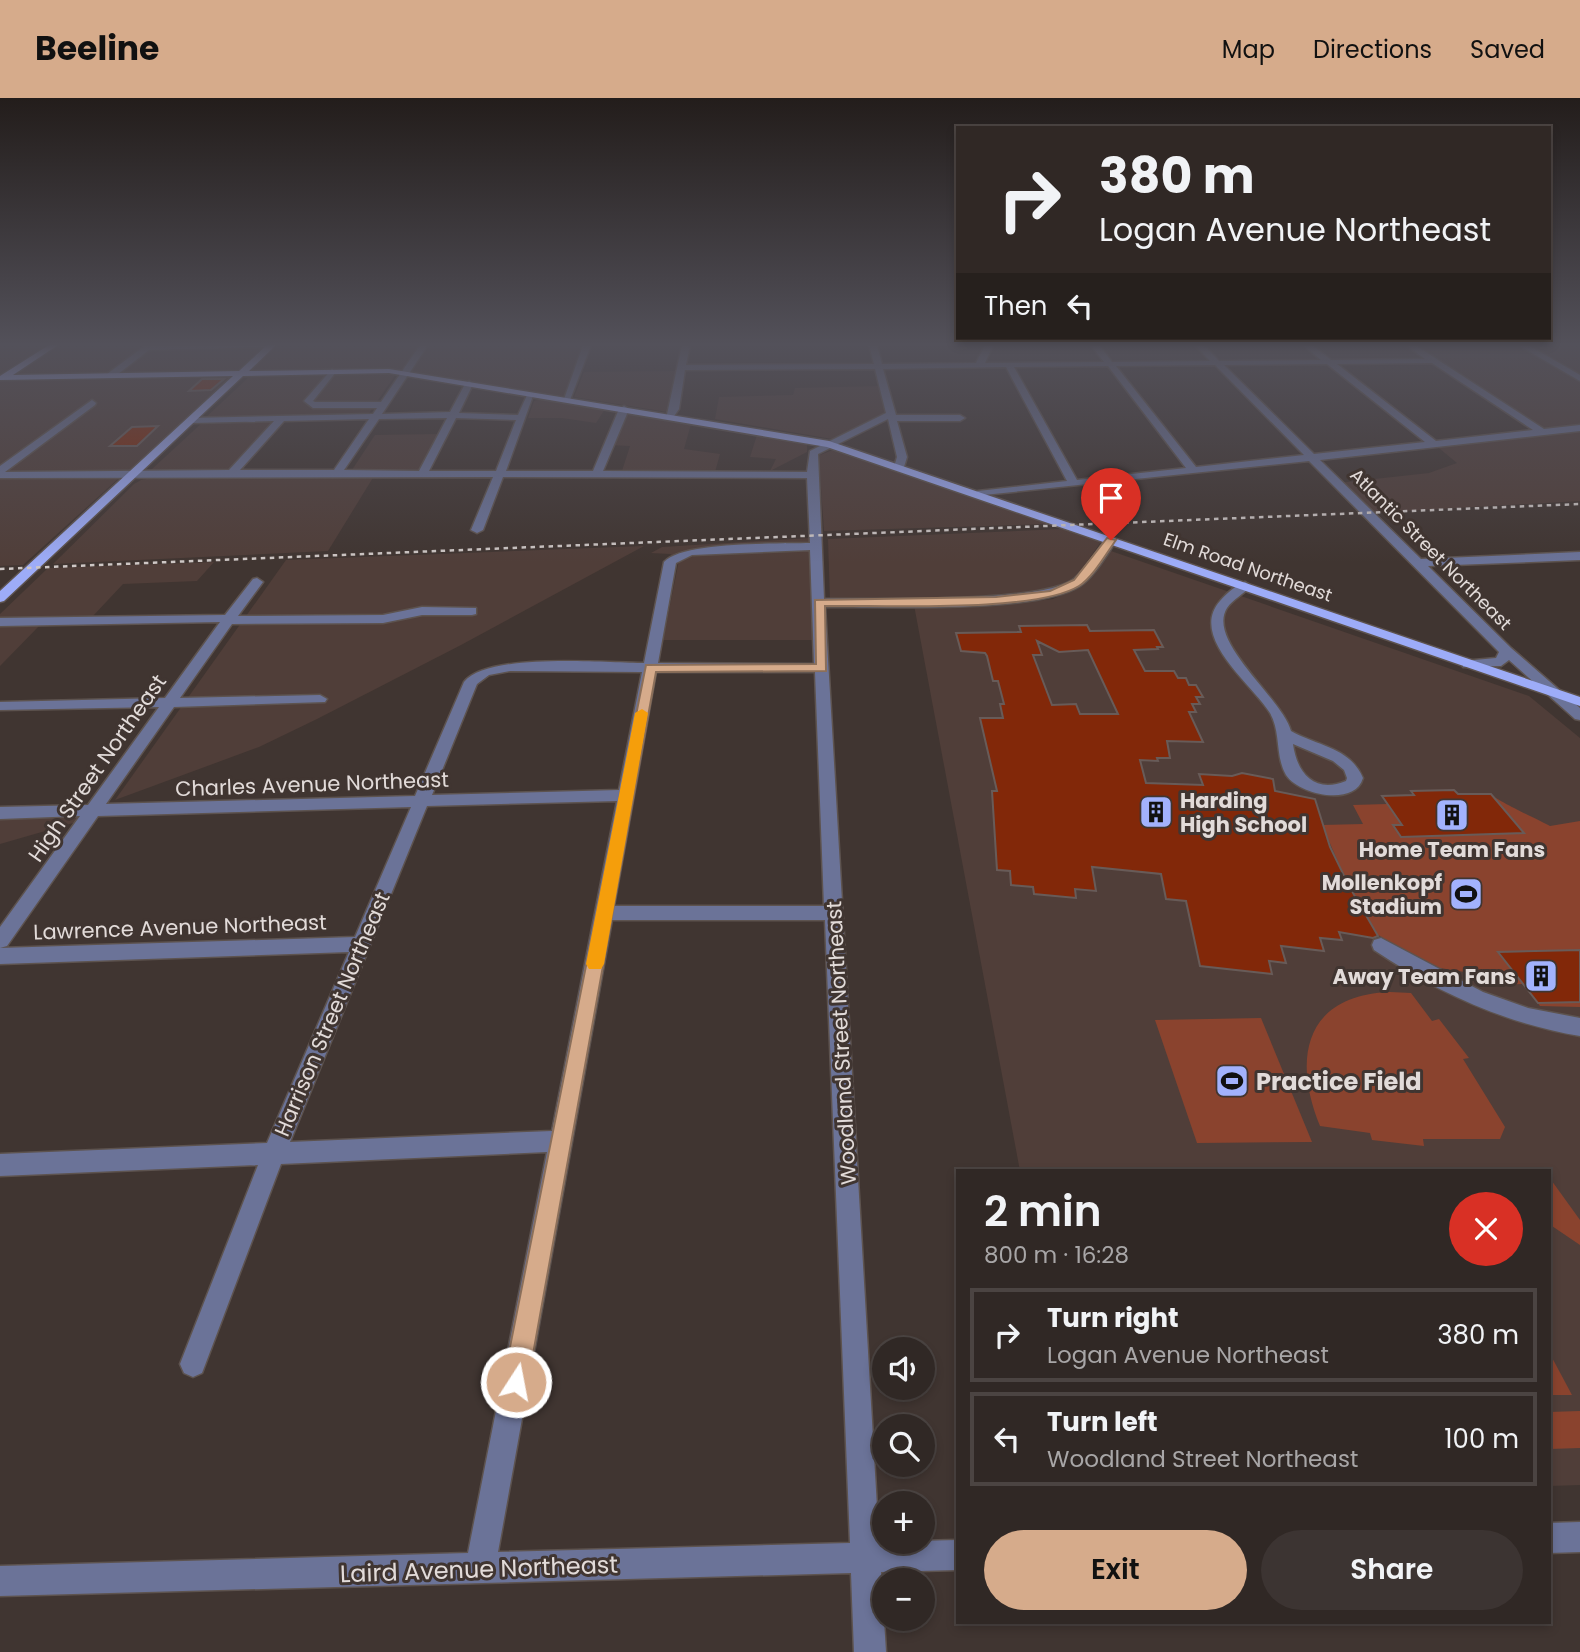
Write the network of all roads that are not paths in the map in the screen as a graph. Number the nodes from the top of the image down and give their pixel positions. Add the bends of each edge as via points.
1 (376, 417) edge
2 (73, 418) edge
3 (195, 418) edge
4 (351, 418) edge
5 (452, 418) edge
6 (511, 418) edge
7 (522, 418) joint
8 (621, 418) edge
9 (673, 418) edge
10 (889, 418) edge
11 (892, 418) edge
12 (944, 418) edge
13 (960, 418) dead end
14 (1037, 418) edge
15 (1152, 418) edge
16 (1272, 418) edge
17 (1400, 418) edge
18 (1520, 418) edge
19 (281, 419) junction
20 (192, 420) junction
21 (1580, 428) edge
22 (1542, 432) junction
23 (1434, 444) junction
24 (1312, 457) junction
25 (809, 459) junction
26 (899, 467) junction
27 (1194, 471) junction
28 (0, 473) edge
29 (232, 473) junction
30 (135, 474) junction
31 (337, 474) junction
32 (422, 474) junction
33 (500, 474) junction
34 (597, 474) junction
35 (772, 475) junction
36 (1074, 484) junction
37 (978, 494) junction
38 (477, 530) dead end
39 (1111, 540) junction
40 (817, 546) junction
41 (1580, 556) edge
42 (1418, 563) junction
43 (257, 582) dead end
44 (1245, 586) junction
45 (0, 598) edge
46 (820, 603) junction
47 (472, 611) dead end
48 (228, 620) junction
49 (0, 622) edge
50 (1506, 651) junction
51 (1468, 664) junction
52 (650, 668) junction
53 (822, 668) junction
54 (1551, 693) junction
55 (320, 699) dead end
56 (170, 702) junction
57 (1580, 702) edge
58 (0, 706) edge
59 (1580, 716) edge
60 (1286, 734) junction
61 (626, 796) junction
62 (421, 801) junction
63 (94, 810) junction
64 (0, 813) edge
65 (605, 912) junction
66 (834, 913) junction
67 (0, 941) edge
68 (361, 944) junction
69 (1381, 946) dead end
70 (0, 956) edge
71 (1580, 1027) edge
72 (561, 1141) junction
73 (274, 1153) junction
74 (0, 1164) edge
75 (193, 1364) dead end
76 (1580, 1537) edge
77 (1551, 1538) edge
78 (956, 1555) edge
79 (865, 1557) junction
80 (480, 1569) junction
81 (0, 1581) edge
82 (870, 1652) edge

1 - 31 street
2 - 28 street
3 - 20 main road
4 - 19 street
5 - 32 street
6 - 7 street
7 - 33 street
8 - 34 street
9 - 25 main road, Elm Road Northeast
10 - 25 street
11 - 26 street via 902,457
12 - 13 street
14 - 36 street
15 - 27 street
16 - 24 street, Atlantic Street Northeast
17 - 23 street
18 - 22 street
19 - 20 street
19 - 29 street
20 - 30 main road
21 - 22 street
22 - 23 street
23 - 24 street
24 - 27 street
24 - 42 street, Atlantic Street Northeast
25 - 26 main road, Elm Road Northeast
25 - 35 street
25 - 35 street
25 - 40 street, Woodland Street Northeast
26 - 37 main road, Elm Road Northeast
27 - 36 street
28 - 30 street
29 - 30 street
29 - 31 street
30 - 45 main road
31 - 32 street
32 - 33 street
33 - 34 street
33 - 38 street
34 - 35 street
36 - 37 street
37 - 39 main road, Elm Road Northeast
39 - 44 main road, Elm Road Northeast
39 - 46 street via 1078,582 1053,594 996,600
40 - 46 street, Woodland Street Northeast
40 - 52 street via 691,552 672,559
41 - 42 street
42 - 50 street, Atlantic Street Northeast
43 - 48 street, High Street Northeast
44 - 51 main road, Elm Road Northeast
44 - 60 street via 1218,611 1219,634 1270,703
46 - 53 street, Woodland Street Northeast
47 - 48 street via 422,611 383,619
48 - 49 street
48 - 56 street, High Street Northeast
50 - 51 street via 1501,662
50 - 54 street, Atlantic Street Northeast
51 - 54 main road, Elm Road Northeast
52 - 53 street
52 - 61 street
52 - 62 street, Harrison Street Northeast via 510,667 483,672 471,682
53 - 66 street, Woodland Street Northeast
54 - 57 main road, Elm Road Northeast
54 - 59 street, Atlantic Street Northeast
55 - 56 street
56 - 58 street
56 - 63 street, High Street Northeast
60 - 60 street via 1289,762 1297,778 1309,786 1334,791 1352,784 1352,769 1347,764
61 - 62 street, Charles Avenue Northeast
61 - 65 street
62 - 63 street, Charles Avenue Northeast
62 - 68 street, Harrison Street Northeast
63 - 64 street, Charles Avenue Northeast
63 - 67 street, High Street Northeast
65 - 66 street
65 - 72 street
66 - 79 street, Woodland Street Northeast
68 - 70 street, Lawrence Avenue Northeast
68 - 73 street, Harrison Street Northeast
69 - 71 street via 1466,993 1542,1020
72 - 73 street
72 - 80 street
73 - 74 street
73 - 75 street, Harrison Street Northeast
76 - 77 street
78 - 79 street, Laird Avenue Northeast
79 - 80 street, Laird Avenue Northeast
79 - 82 street, Woodland Street Northeast
80 - 81 street, Laird Avenue Northeast

